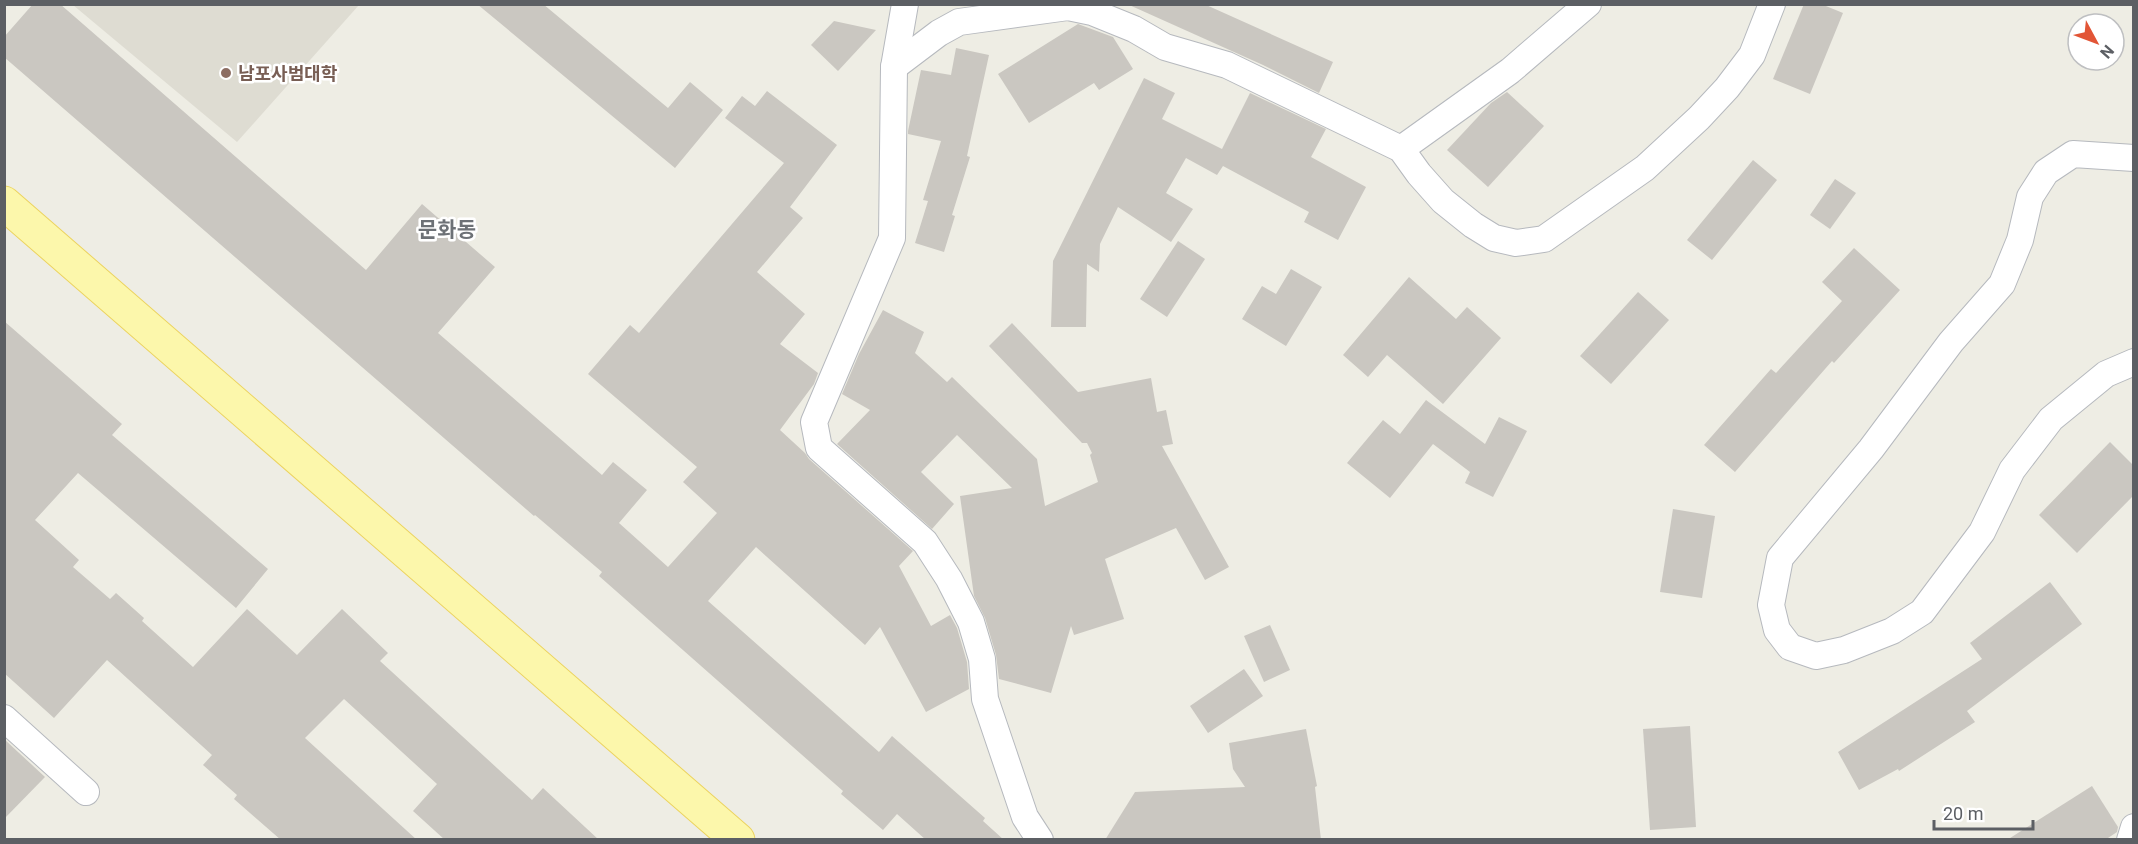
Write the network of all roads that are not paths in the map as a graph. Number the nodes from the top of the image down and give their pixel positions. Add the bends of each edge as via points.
1 (905, 4) edge
2 (1588, 4) edge
3 (1772, 4) edge
4 (894, 67) junction
5 (1401, 149) junction
6 (2133, 158) edge
7 (4, 203) edge
8 (2133, 362) edge
9 (4, 718) edge
10 (86, 792) dead end
11 (2133, 827) edge
12 (738, 840) edge
13 (1040, 840) edge
14 (2130, 840) edge

1 - 4 street
2 - 5 street via 1510,71
3 - 5 street via 1752,55 1699,118 1646,168 1544,238 1516,243 1494,238 1473,225 1443,201
4 - 5 street via 959,22 1068,7 1134,29 1164,47 1227,65
4 - 13 street via 892,238 814,422 819,447 925,542 949,579 971,622 982,659 985,699 1025,816
6 - 8 street via 2073,154 2046,172 2030,197 2020,240 2002,284 1951,342 1871,449 1780,558 1771,605 1777,630 1790,647 1816,656 1844,650 1892,631 1922,612 1982,532 2012,470 2051,419 2106,374
7 - 12 main road
9 - 10 street
11 - 14 street

